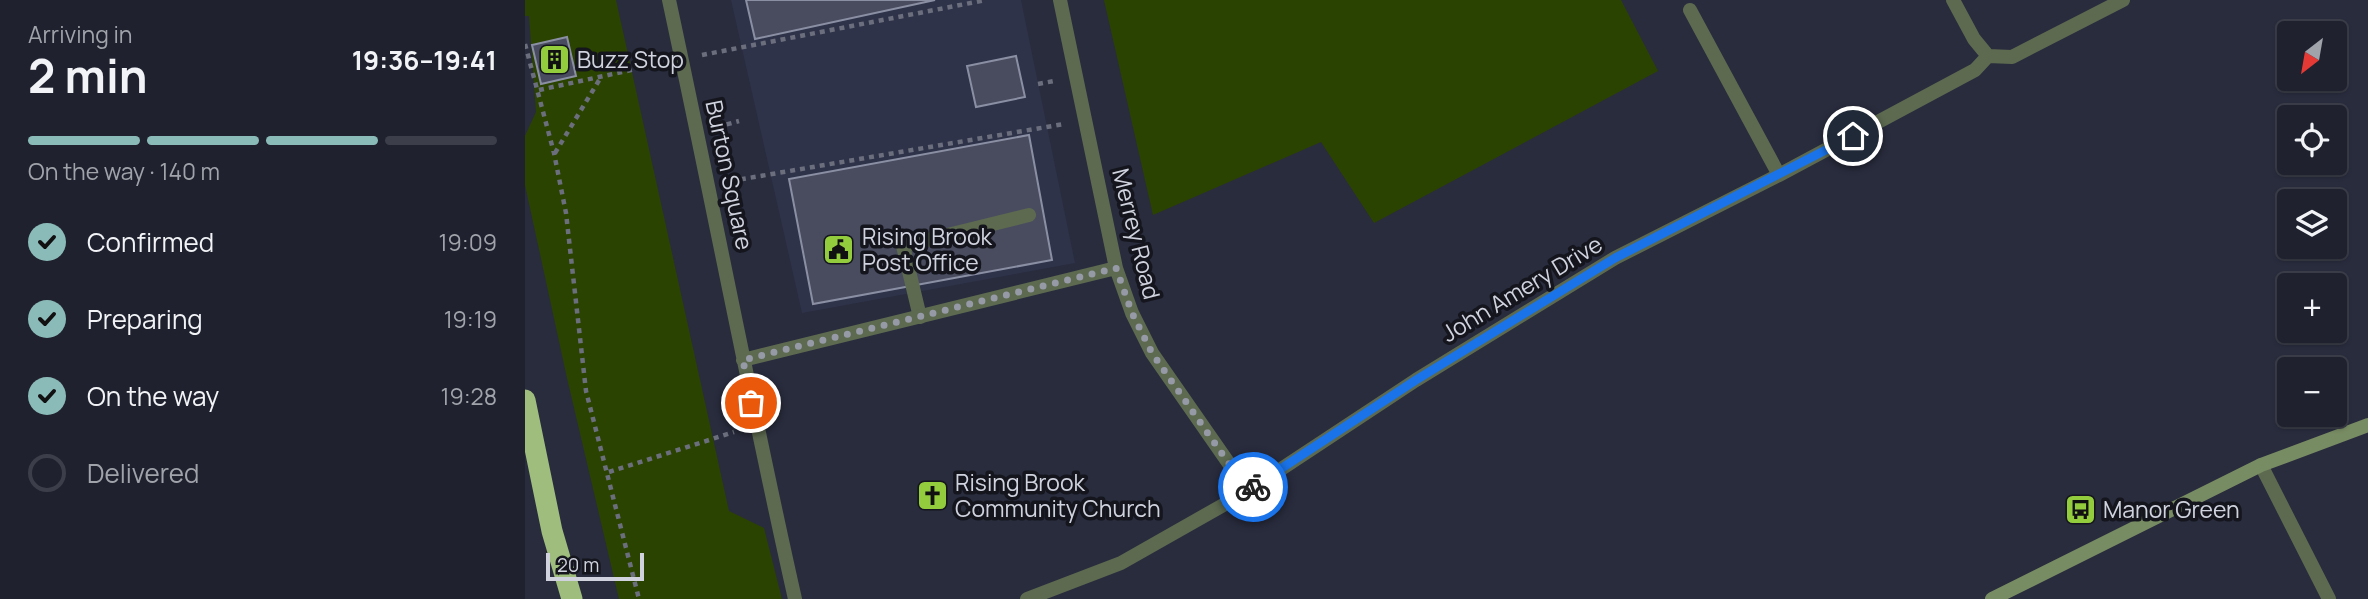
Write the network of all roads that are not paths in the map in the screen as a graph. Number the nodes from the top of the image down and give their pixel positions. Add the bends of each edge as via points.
1 (669, 0) edge
2 (1060, 0) edge
3 (1953, 0) edge
4 (2123, 0) edge
5 (1690, 10) dead end
6 (1988, 56) junction
7 (1779, 175) junction
8 (1029, 215) dead end
9 (1116, 268) junction
10 (919, 317) junction
11 (743, 360) junction
12 (525, 400) edge
13 (2368, 425) edge
14 (2261, 465) junction
15 (1248, 491) junction
16 (572, 599) edge
17 (795, 599) edge
18 (1027, 599) edge
19 (1992, 599) edge
20 (2329, 599) edge

1 - 11 street, Burton Square
2 - 9 street, Merrey Road
3 - 6 street
4 - 6 street via 2013,57
5 - 7 street
6 - 7 street, John Amery Drive via 1975,70
7 - 15 street, John Amery Drive via 1615,258 1416,380
8 - 10 street via 903,246
9 - 10 street
9 - 15 street, Merrey Road via 1152,353
10 - 11 street
11 - 17 street, Burton Square
12 - 16 highway via 552,531
13 - 14 street
14 - 19 street
14 - 20 street
15 - 18 street, John Amery Drive via 1121,564

